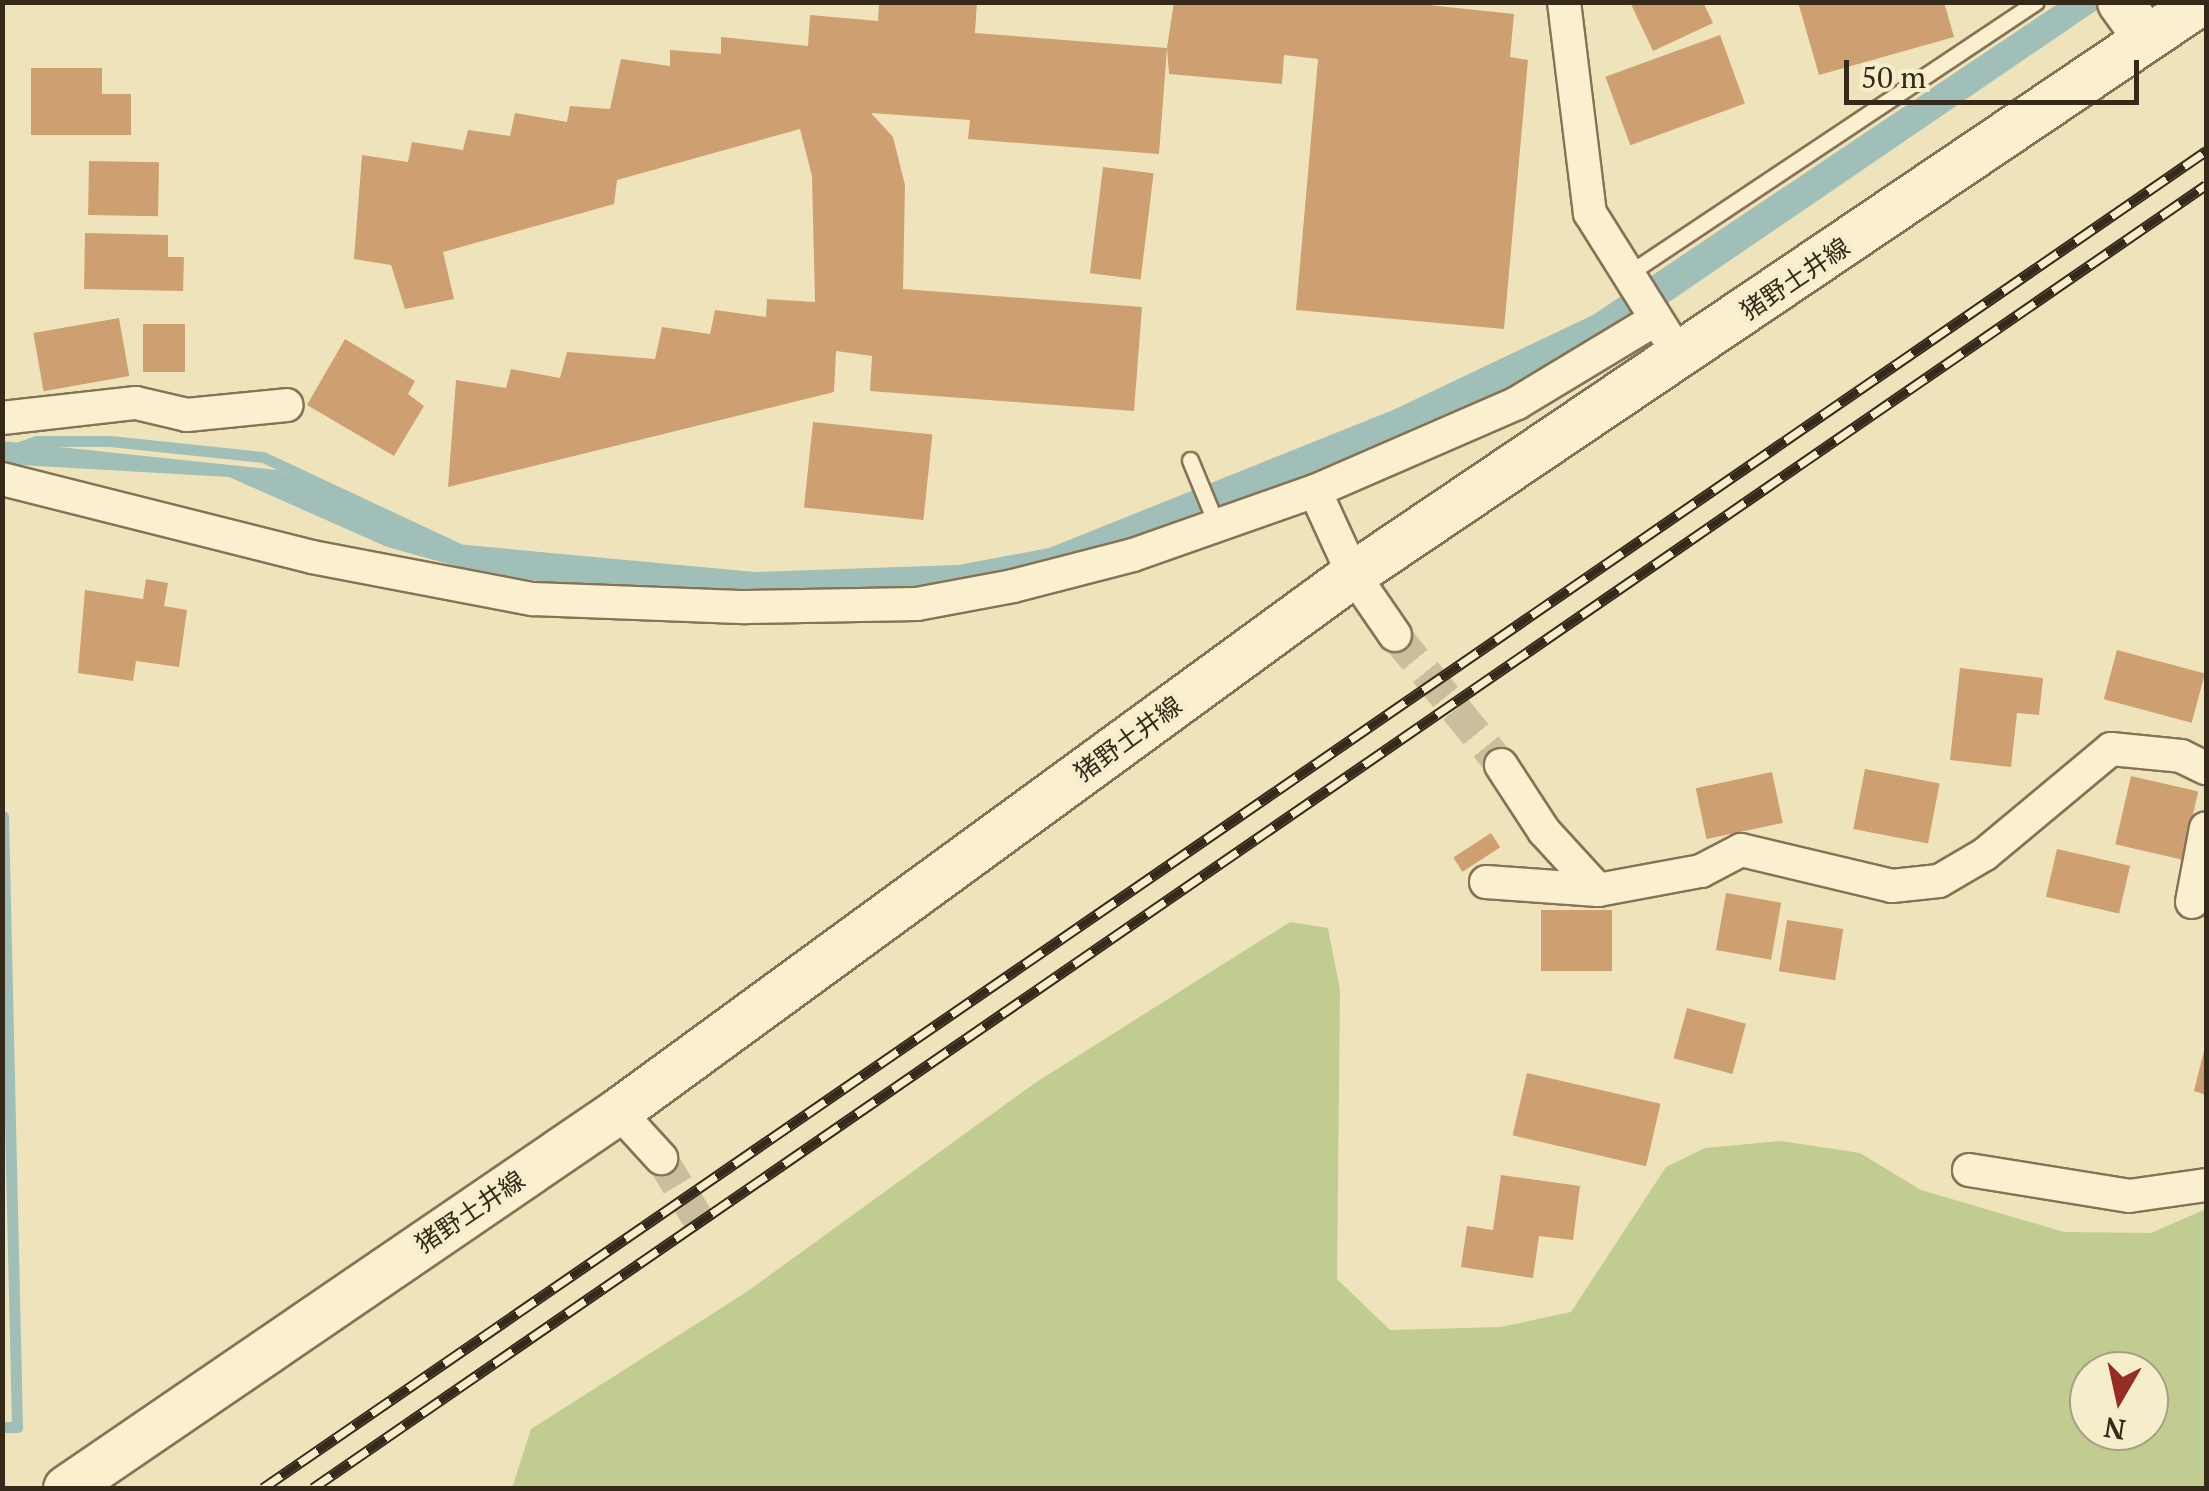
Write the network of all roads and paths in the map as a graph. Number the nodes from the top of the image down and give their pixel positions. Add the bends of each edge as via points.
1 (1564, 2) edge
2 (2036, 2) edge
3 (2120, 2) edge
4 (2200, 2) edge
5 (2146, 38) junction
6 (1628, 274) junction
7 (1656, 319) junction
8 (1681, 357) junction
9 (287, 406) dead end
10 (2, 418) edge
11 (1190, 460) dead end
12 (2, 479) edge
13 (1315, 491) junction
14 (1218, 528) junction
15 (1352, 574) junction
16 (1395, 635) tunnel mouth
17 (1501, 765) tunnel mouth
18 (2206, 768) edge
19 (2206, 828) edge
20 (1486, 882) dead end
21 (1598, 890) junction
22 (2192, 902) dead end
23 (618, 1111) junction
24 (661, 1158) tunnel mouth
25 (1969, 1170) dead end
26 (2206, 1185) edge
27 (66, 1488) edge

1 - 6 street via 1590,213
2 - 6 lane
3 - 5 main road
4 - 5 main road, 猪野土井線
5 - 8 main road, 猪野土井線
6 - 7 street
7 - 8 street
7 - 13 street via 1516,403
8 - 15 main road, 猪野土井線
9 - 10 street via 187,416 136,404
11 - 14 lane
12 - 14 street via 312,557 533,599 746,607 917,604 1030,582
13 - 14 street
13 - 15 street
15 - 16 street
15 - 23 main road, 猪野土井線
17 - 21 street via 1544,831
18 - 21 street via 2181,756 2111,749 1985,854 1939,881 1892,886 1741,850 1701,871
19 - 22 street
20 - 21 street
23 - 24 street
23 - 27 main road, 猪野土井線
25 - 26 street via 2130,1196

